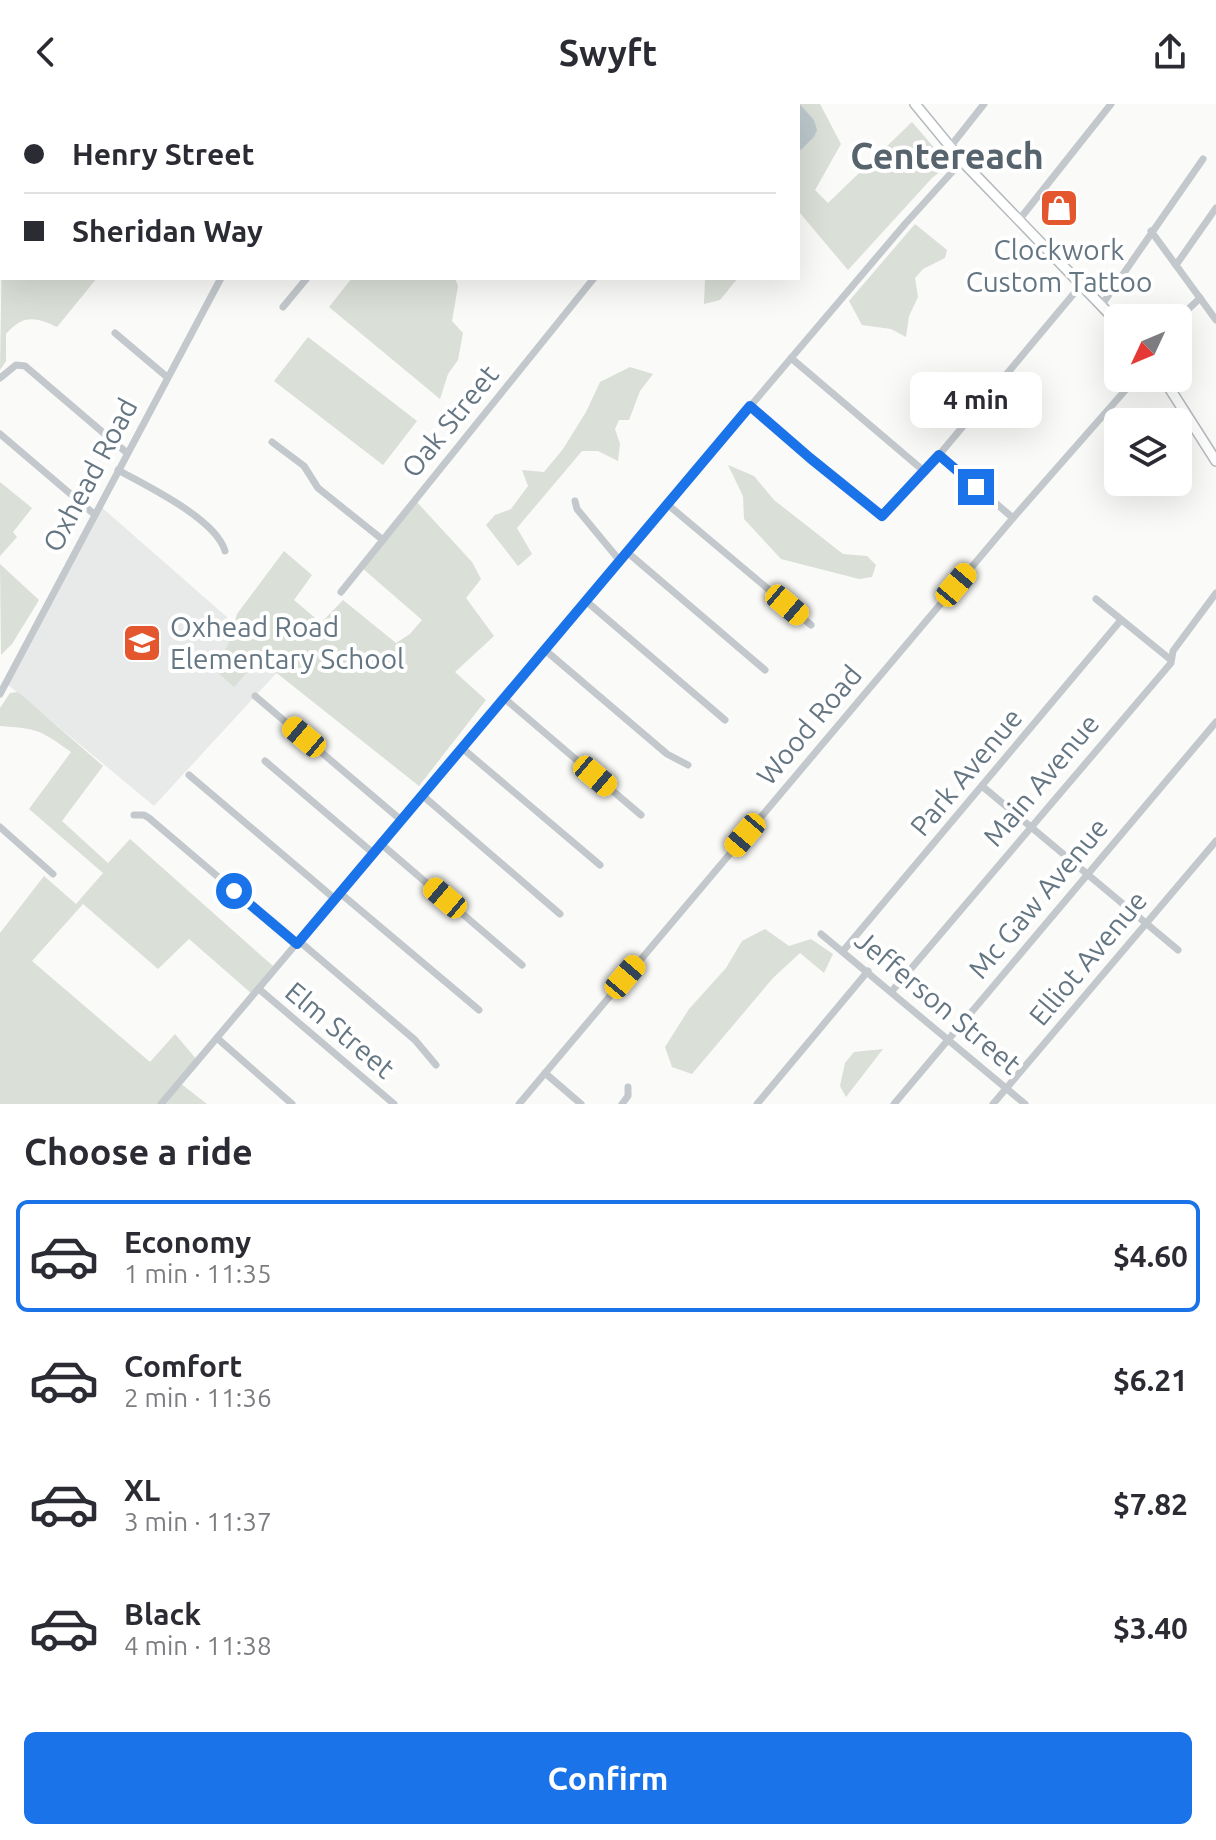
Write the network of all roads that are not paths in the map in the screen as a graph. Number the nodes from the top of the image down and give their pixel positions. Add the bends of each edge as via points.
1 (915, 104) edge
2 (984, 104) edge
3 (1111, 104) edge
4 (950, 147) junction
5 (1203, 159) dead end
6 (962, 161) junction
7 (1216, 208) edge
8 (1019, 220) junction
9 (1151, 231) junction
10 (1176, 265) junction
11 (220, 280) edge
12 (305, 280) edge
13 (592, 280) edge
14 (1081, 285) junction
15 (1200, 298) junction
16 (1101, 306) junction
17 (1192, 306) edge
18 (283, 307) dead end
19 (1104, 309) edge
20 (1216, 320) edge
21 (115, 333) dead end
22 (791, 358) junction
23 (167, 377) junction
24 (0, 378) edge
25 (1124, 392) edge
26 (1172, 392) edge
27 (750, 406) junction
28 (0, 434) edge
29 (272, 442) dead end
30 (127, 453) junction
31 (939, 455) junction
32 (1216, 461) edge
33 (118, 470) junction
34 (925, 472) junction
35 (575, 501) dead end
36 (667, 504) junction
37 (94, 514) junction
38 (1013, 518) junction
39 (383, 540) junction
40 (225, 551) dead end
41 (627, 552) junction
42 (620, 561) junction
43 (341, 592) dead end
44 (1216, 593) edge
45 (1096, 599) dead end
46 (586, 601) junction
47 (1121, 620) junction
48 (811, 625) dead end
49 (545, 650) junction
50 (1171, 660) junction
51 (765, 670) dead end
52 (0, 694) edge
53 (255, 696) dead end
54 (504, 698) junction
55 (725, 720) dead end
56 (1216, 722) edge
57 (462, 748) junction
58 (265, 761) dead end
59 (688, 765) dead end
60 (189, 775) dead end
61 (982, 786) junction
62 (422, 795) junction
63 (134, 815) dead end
64 (641, 815) dead end
65 (401, 820) junction
66 (0, 827) edge
67 (1030, 827) junction
68 (1216, 841) edge
69 (380, 843) junction
70 (373, 853) junction
71 (600, 865) dead end
72 (53, 874) dead end
73 (1088, 874) junction
74 (338, 896) junction
75 (560, 914) dead end
76 (1146, 924) junction
77 (821, 934) dead end
78 (298, 943) junction
79 (1178, 950) dead end
80 (843, 951) junction
81 (522, 965) dead end
82 (868, 971) junction
83 (259, 989) junction
84 (892, 991) junction
85 (479, 1010) dead end
86 (217, 1038) junction
87 (947, 1040) junction
88 (436, 1065) dead end
89 (545, 1073) junction
90 (628, 1087) dead end
91 (1006, 1088) junction
92 (161, 1104) edge
93 (292, 1104) edge
94 (394, 1104) edge
95 (519, 1104) edge
96 (581, 1104) edge
97 (622, 1104) edge
98 (757, 1104) edge
99 (894, 1104) edge
100 (993, 1104) edge
101 (1025, 1104) edge

1 - 4 main road
2 - 4 street
3 - 8 street
4 - 6 main road
5 - 9 street
6 - 8 main road
6 - 22 street
7 - 10 street
8 - 14 main road
9 - 10 street
9 - 16 street
10 - 15 street
11 - 23 street, Oxhead Road
12 - 18 street
13 - 39 street, Oak Street
14 - 16 main road
14 - 31 street
15 - 17 street
15 - 20 street
16 - 19 main road
21 - 23 street
22 - 27 street
22 - 34 street
23 - 30 street, Oxhead Road
24 - 30 street via 16,365 25,366
25 - 38 street, Wood Road
26 - 32 main road
27 - 34 street via 882,516
27 - 36 street
28 - 37 street
29 - 39 street via 304,466 318,488
30 - 33 street, Oxhead Road
31 - 34 street
31 - 38 street
33 - 37 street, Oxhead Road
33 - 40 street via 180,505 218,536
35 - 42 street
36 - 41 street
36 - 48 street
37 - 52 street, Oxhead Road
38 - 89 street, Wood Road
39 - 43 street, Oak Street
41 - 42 street
41 - 51 street
42 - 46 street
44 - 50 street, Main Avenue
45 - 47 street
46 - 49 street
46 - 55 street
47 - 50 street
47 - 61 street, Park Avenue
49 - 54 street
49 - 59 street via 667,754
50 - 67 street, Main Avenue
53 - 65 street
54 - 57 street
54 - 64 street
56 - 73 street, Mc Gaw Avenue
57 - 62 street
57 - 71 street
58 - 70 street
60 - 74 street
61 - 67 street
61 - 80 street, Park Avenue
62 - 65 street
62 - 75 street
63 - 78 street via 149,818
65 - 69 street
66 - 72 street
67 - 73 street
67 - 84 street, Main Avenue
68 - 76 street, Elliot Avenue
69 - 70 street
69 - 81 street
70 - 74 street
73 - 76 street
73 - 87 street, Mc Gaw Avenue
74 - 78 street
74 - 85 street
76 - 79 street
76 - 91 street, Elliot Avenue
77 - 80 street, Jefferson Street
78 - 83 street
78 - 88 street via 415,1040
80 - 82 street, Jefferson Street
82 - 84 street, Jefferson Street
82 - 98 street
83 - 86 street
83 - 94 street, Elm Street
84 - 87 street, Jefferson Street
86 - 92 street
86 - 93 street
87 - 91 street, Jefferson Street
87 - 99 street, Mc Gaw Avenue
89 - 95 street, Wood Road
89 - 96 street
90 - 97 street
91 - 100 street, Elliot Avenue
91 - 101 street, Jefferson Street

